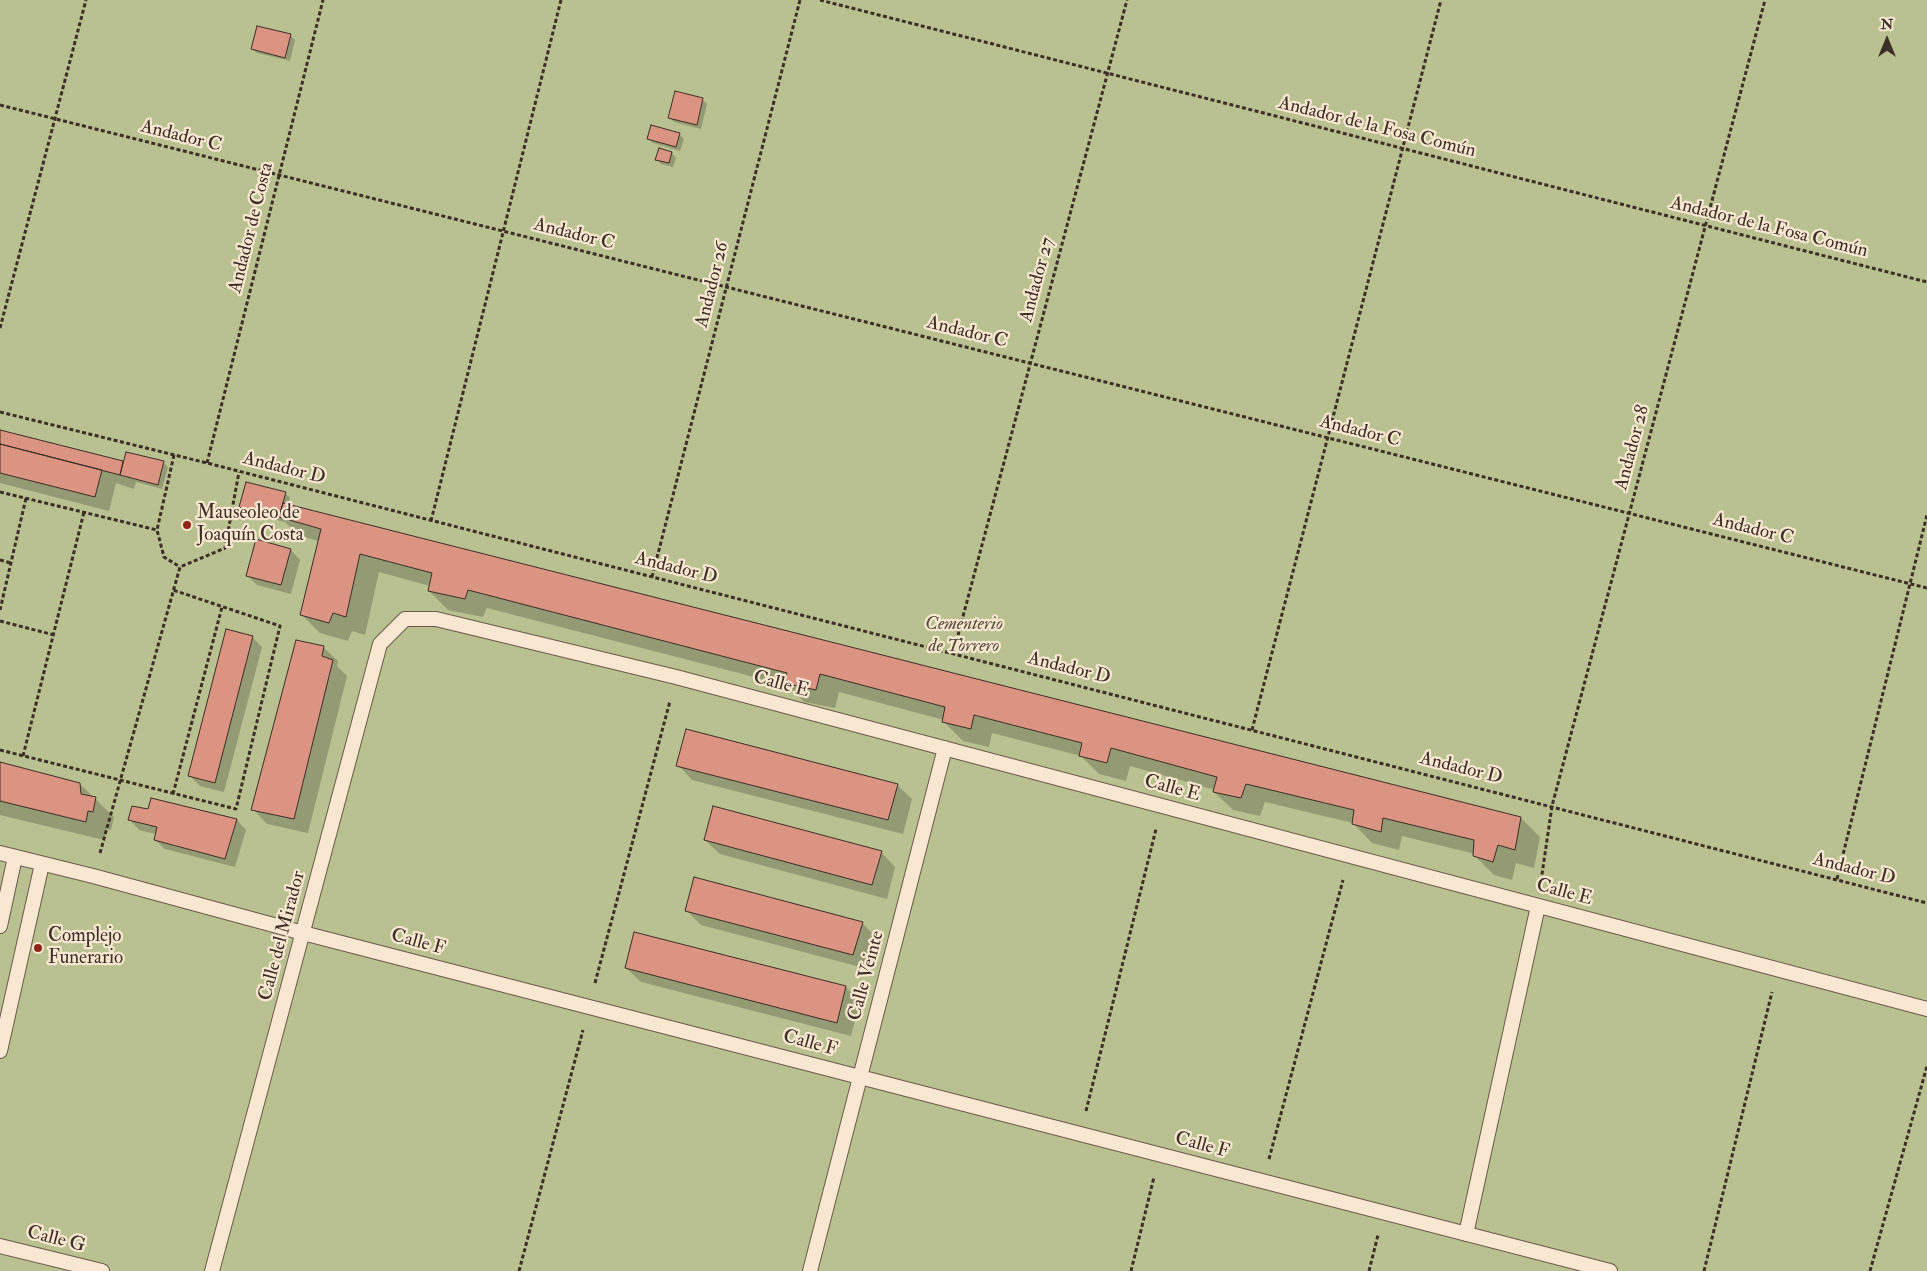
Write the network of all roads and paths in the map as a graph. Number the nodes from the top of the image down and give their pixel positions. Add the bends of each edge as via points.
1 (86, 0) edge
2 (323, 0) edge
3 (561, 0) edge
4 (800, 0) edge
5 (820, 0) edge
6 (1127, 0) edge
7 (1441, 0) edge
8 (1766, 0) edge
9 (1108, 74) junction
10 (0, 105) edge
11 (55, 119) junction
12 (1402, 149) junction
13 (279, 176) junction
14 (1705, 226) junction
15 (503, 232) junction
16 (1927, 282) edge
17 (726, 287) junction
18 (0, 328) edge
19 (1030, 363) junction
20 (0, 412) edge
21 (1328, 438) junction
22 (174, 455) junction
23 (206, 463) junction
24 (239, 472) junction
25 (0, 492) edge
26 (26, 498) junction
27 (84, 512) junction
28 (1630, 513) junction
29 (1927, 515) edge
30 (431, 521) junction
31 (156, 530) junction
32 (0, 560) edge
33 (11, 563) junction
34 (180, 567) junction
35 (652, 577) junction
36 (1910, 584) junction
37 (1927, 588) edge
38 (173, 590) junction
39 (222, 606) junction
40 (0, 610) edge
41 (405, 619) joint
42 (0, 621) edge
43 (54, 634) junction
44 (953, 654) junction
45 (676, 676) junction
46 (1252, 730) junction
47 (945, 748) junction
48 (0, 750) edge
49 (23, 756) junction
50 (120, 781) junction
51 (173, 794) junction
52 (1162, 806) junction
53 (1552, 806) junction
54 (0, 853) edge
55 (1349, 856) junction
56 (15, 858) junction
57 (42, 864) junction
58 (94, 876) junction
59 (1837, 879) junction
60 (1927, 903) edge
61 (1538, 906) junction
62 (0, 926) edge
63 (303, 932) junction
64 (1778, 970) junction
65 (589, 1006) junction
66 (1927, 1009) edge
67 (0, 1051) edge
68 (1927, 1066) edge
69 (860, 1076) junction
70 (1080, 1134) junction
71 (1160, 1154) junction
72 (1263, 1181) junction
73 (1384, 1213) junction
74 (1466, 1234) junction
75 (0, 1246) edge
76 (102, 1271) edge
77 (212, 1271) edge
78 (520, 1271) edge
79 (810, 1271) edge
80 (1131, 1271) edge
81 (1369, 1271) edge
82 (1610, 1271) edge
83 (1704, 1271) edge
84 (1870, 1271) edge

1 - 11 path
2 - 13 path, Andador de Costa
3 - 15 path
4 - 17 path, Andador 26
5 - 9 path, Andador de la Fosa Común
6 - 9 path, Andador 27
7 - 12 path
8 - 14 path, Andador 28
9 - 12 path, Andador de la Fosa Común
9 - 19 path, Andador 27
10 - 11 path, Andador C
11 - 13 path, Andador C
11 - 18 path
12 - 14 path, Andador de la Fosa Común
12 - 21 path
13 - 15 path, Andador C
13 - 23 path, Andador de Costa
14 - 16 path, Andador de la Fosa Común
14 - 28 path, Andador 28
15 - 17 path, Andador C
15 - 30 path
17 - 19 path, Andador C
17 - 35 path, Andador 26
19 - 21 path, Andador C
19 - 44 path, Andador 27
20 - 22 path, Andador D
21 - 28 path, Andador C
21 - 46 path
22 - 23 path, Andador D
22 - 31 path
23 - 24 path, Andador D
24 - 30 path, Andador D
24 - 34 path via 225,548
25 - 26 path
26 - 27 path
26 - 33 path
27 - 31 path
27 - 43 path
28 - 36 path, Andador C
28 - 53 path, Andador 28
29 - 36 path
30 - 35 path, Andador D
31 - 34 path via 164,557
32 - 33 path
33 - 40 path
34 - 38 path
35 - 44 path, Andador D
36 - 37 path, Andador C
36 - 59 path
38 - 39 path
38 - 50 path
39 - 51 path
39 - 51 path via 280,626 236,809
41 - 45 lane, Calle E via 436,619
41 - 63 lane, Calle del Mirador via 380,644
42 - 43 path
43 - 49 path
44 - 46 path, Andador D
45 - 47 lane, Calle E
45 - 65 path
46 - 53 path, Andador D
47 - 52 lane, Calle E
47 - 69 lane, Calle Veinte
48 - 49 path
49 - 50 path
50 - 51 path
50 - 58 path
52 - 55 lane, Calle E
52 - 70 path
53 - 59 path, Andador D
53 - 61 path, Andador 28
54 - 56 lane, Calle F
55 - 61 lane, Calle E
55 - 72 path
56 - 57 lane, Calle F
56 - 62 lane
57 - 58 lane, Calle F
57 - 67 lane
58 - 63 lane, Calle F
59 - 60 path, Andador D
61 - 64 lane, Calle E
61 - 74 lane
63 - 65 lane, Calle F
63 - 77 lane, Calle del Mirador
64 - 66 lane, Calle E
64 - 83 path
65 - 69 lane, Calle F
65 - 78 path
68 - 84 path
69 - 70 lane, Calle F
69 - 79 lane, Calle Veinte
70 - 71 lane, Calle F
71 - 72 lane, Calle F
71 - 80 path
72 - 73 lane, Calle F
73 - 74 lane, Calle F
73 - 81 path
74 - 82 lane, Calle F
75 - 76 lane, Calle G

